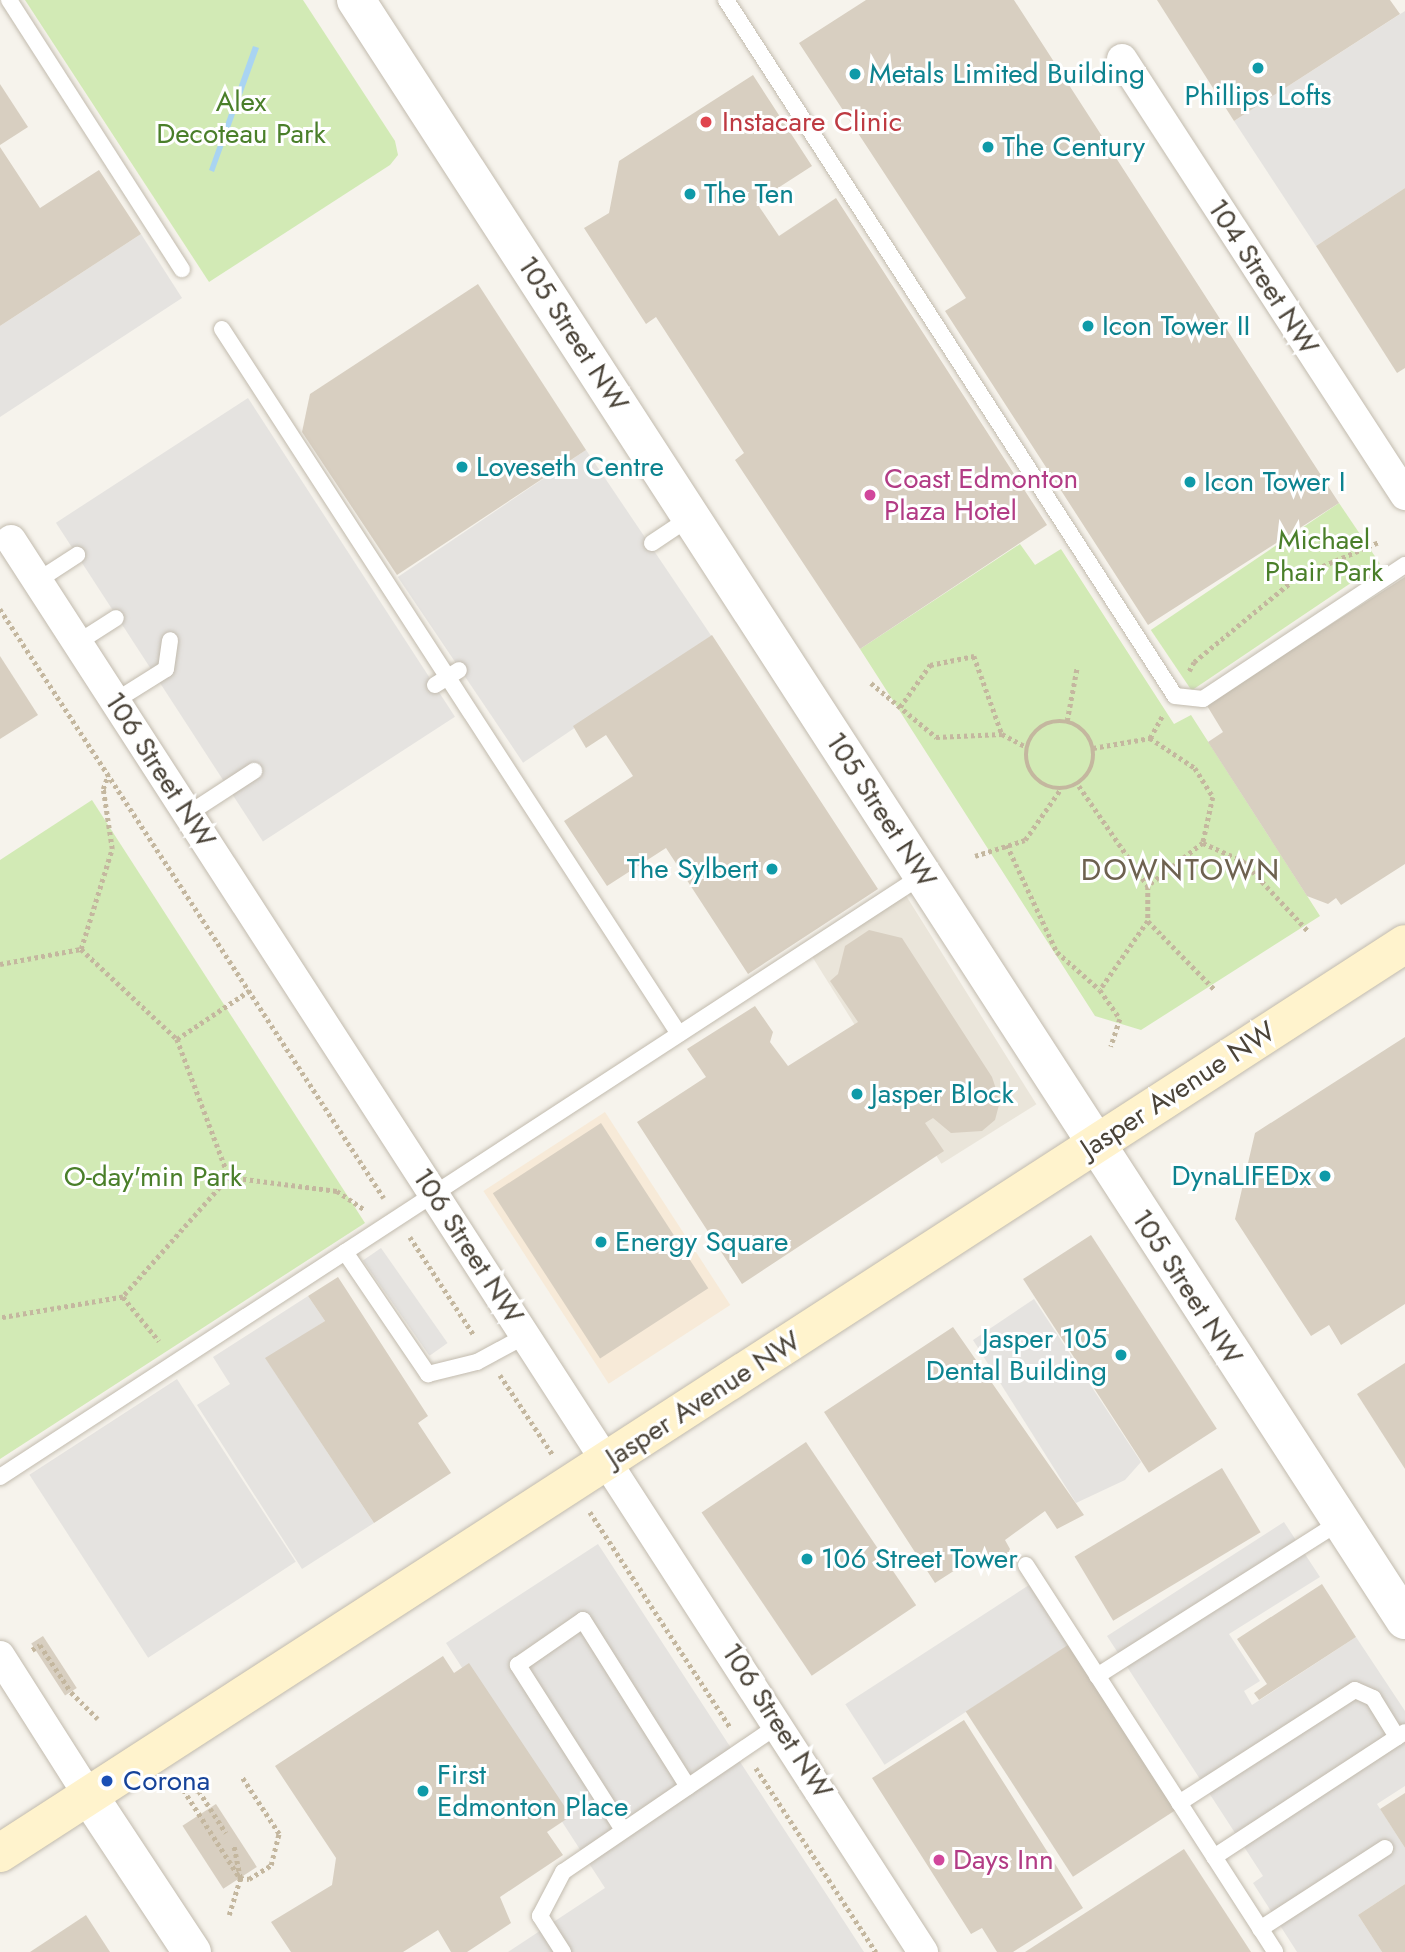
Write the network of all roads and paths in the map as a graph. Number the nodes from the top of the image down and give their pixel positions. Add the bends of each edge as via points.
1 (9, 0) edge
2 (356, 0) edge
3 (726, 0) edge
4 (1122, 59) dead end
5 (172, 264) dead end
6 (222, 329) dead end
7 (1405, 495) edge
8 (692, 517) junction
9 (11, 540) dead end
10 (652, 542) dead end
11 (1379, 542) dead end
12 (77, 555) dead end
13 (1405, 565) edge
14 (37, 580) junction
15 (0, 609) edge
16 (116, 618) dead end
17 (170, 640) dead end
18 (77, 643) junction
19 (1194, 662) dead end
20 (1077, 667) dead end
21 (871, 683) dead end
22 (115, 701) junction
23 (900, 707) junction
24 (1067, 721) junction
25 (1002, 734) junction
26 (1026, 747) junction
27 (1093, 748) junction
28 (254, 771) dead end
29 (108, 775) junction
30 (1079, 786) junction
31 (1060, 790) junction
32 (188, 814) junction
33 (1203, 843) junction
34 (1007, 845) junction
35 (975, 856) dead end
36 (923, 875) junction
37 (1148, 886) junction
38 (1148, 920) junction
39 (1309, 932) dead end
40 (1405, 944) edge
41 (81, 948) junction
42 (0, 964) edge
43 (249, 990) junction
44 (1100, 990) junction
45 (1215, 990) dead end
46 (679, 1034) junction
47 (177, 1039) junction
48 (1111, 1047) dead end
49 (1095, 1143) junction
50 (229, 1177) junction
51 (435, 1195) junction
52 (395, 1219) junction
53 (345, 1252) junction
54 (123, 1297) junction
55 (0, 1318) edge
56 (527, 1335) junction
57 (159, 1341) dead end
58 (488, 1357) junction
59 (608, 1461) junction
60 (0, 1477) edge
61 (572, 1484) junction
62 (1340, 1522) junction
63 (1026, 1566) dead end
64 (1405, 1620) edge
65 (44, 1652) dead end
66 (0, 1656) edge
67 (1097, 1676) junction
68 (98, 1719) dead end
69 (780, 1724) junction
70 (1401, 1735) edge
71 (744, 1748) junction
72 (241, 1776) dead end
73 (181, 1787) dead end
74 (688, 1787) junction
75 (89, 1796) junction
76 (188, 1798) dead end
77 (1179, 1803) junction
78 (623, 1830) junction
79 (226, 1833) dead end
80 (234, 1846) dead end
81 (1385, 1848) dead end
82 (0, 1853) edge
83 (1214, 1857) junction
84 (240, 1878) junction
85 (229, 1915) dead end
86 (1260, 1929) junction
87 (557, 1950) edge
88 (192, 1952) edge
89 (876, 1952) edge
90 (923, 1952) edge
91 (1275, 1952) edge

1 - 5 lane
2 - 8 street, 105 Street NW
3 - 13 lane via 1175,696 1203,699
4 - 7 street, 104 Street NW
6 - 46 lane via 276,427 447,678
8 - 10 lane
8 - 36 street, 105 Street NW
9 - 14 street, 106 Street NW
11 - 19 path via 1297,577
12 - 14 lane
14 - 18 street, 106 Street NW
15 - 29 path
16 - 18 lane
17 - 22 lane via 166,669
18 - 22 street, 106 Street NW
20 - 24 path
21 - 23 path
22 - 32 street, 106 Street NW
23 - 25 path via 936,737
23 - 25 path via 930,665 974,656
24 - 26 path via 1035,728
24 - 27 path via 1087,735
25 - 26 path
26 - 31 path via 1026,762 1034,775
27 - 30 path via 1093,764
27 - 33 path via 1150,738 1195,768 1213,797
28 - 32 lane
29 - 41 path via 103,789 112,849
29 - 43 path
30 - 31 path
30 - 37 path
31 - 34 path via 1025,840
32 - 51 street, 106 Street NW
33 - 37 path
33 - 39 path via 1243,861
34 - 35 path
34 - 44 path via 1057,952
36 - 46 lane
36 - 49 street, 105 Street NW
37 - 38 path
38 - 44 path
38 - 45 path
40 - 49 main road, Jasper Avenue NW
41 - 42 path
41 - 47 path
43 - 47 path
43 - 52 path
44 - 48 path via 1120,1019
46 - 51 lane
47 - 50 path
49 - 59 main road, Jasper Avenue NW
49 - 62 street, 105 Street NW
50 - 52 path via 337,1191 363,1209
50 - 54 path
51 - 52 lane
51 - 56 street, 106 Street NW
52 - 53 lane
52 - 58 path
53 - 58 lane via 428,1374
53 - 60 lane
54 - 55 path
54 - 57 path
56 - 58 lane
56 - 59 street, 106 Street NW
58 - 61 path
59 - 61 main road, Jasper Avenue NW
59 - 69 street, 106 Street NW
61 - 71 path
61 - 75 main road, Jasper Avenue NW
62 - 64 street, 105 Street NW
62 - 67 lane
63 - 67 lane
65 - 68 path via 71,1692
66 - 75 street
67 - 77 lane
69 - 71 lane
69 - 90 street, 106 Street NW
70 - 77 lane via 1373,1698 1355,1690
70 - 83 lane
71 - 74 lane
71 - 89 path
72 - 84 path via 279,1835 271,1865 249,1879
73 - 79 path via 200,1791
74 - 78 lane
74 - 78 lane via 583,1620 518,1665
75 - 82 main road, Jasper Avenue NW
75 - 88 street
76 - 84 path
77 - 83 lane
78 - 87 lane via 563,1872 540,1916
80 - 84 path
81 - 86 lane
83 - 86 lane
84 - 85 path
86 - 91 lane

